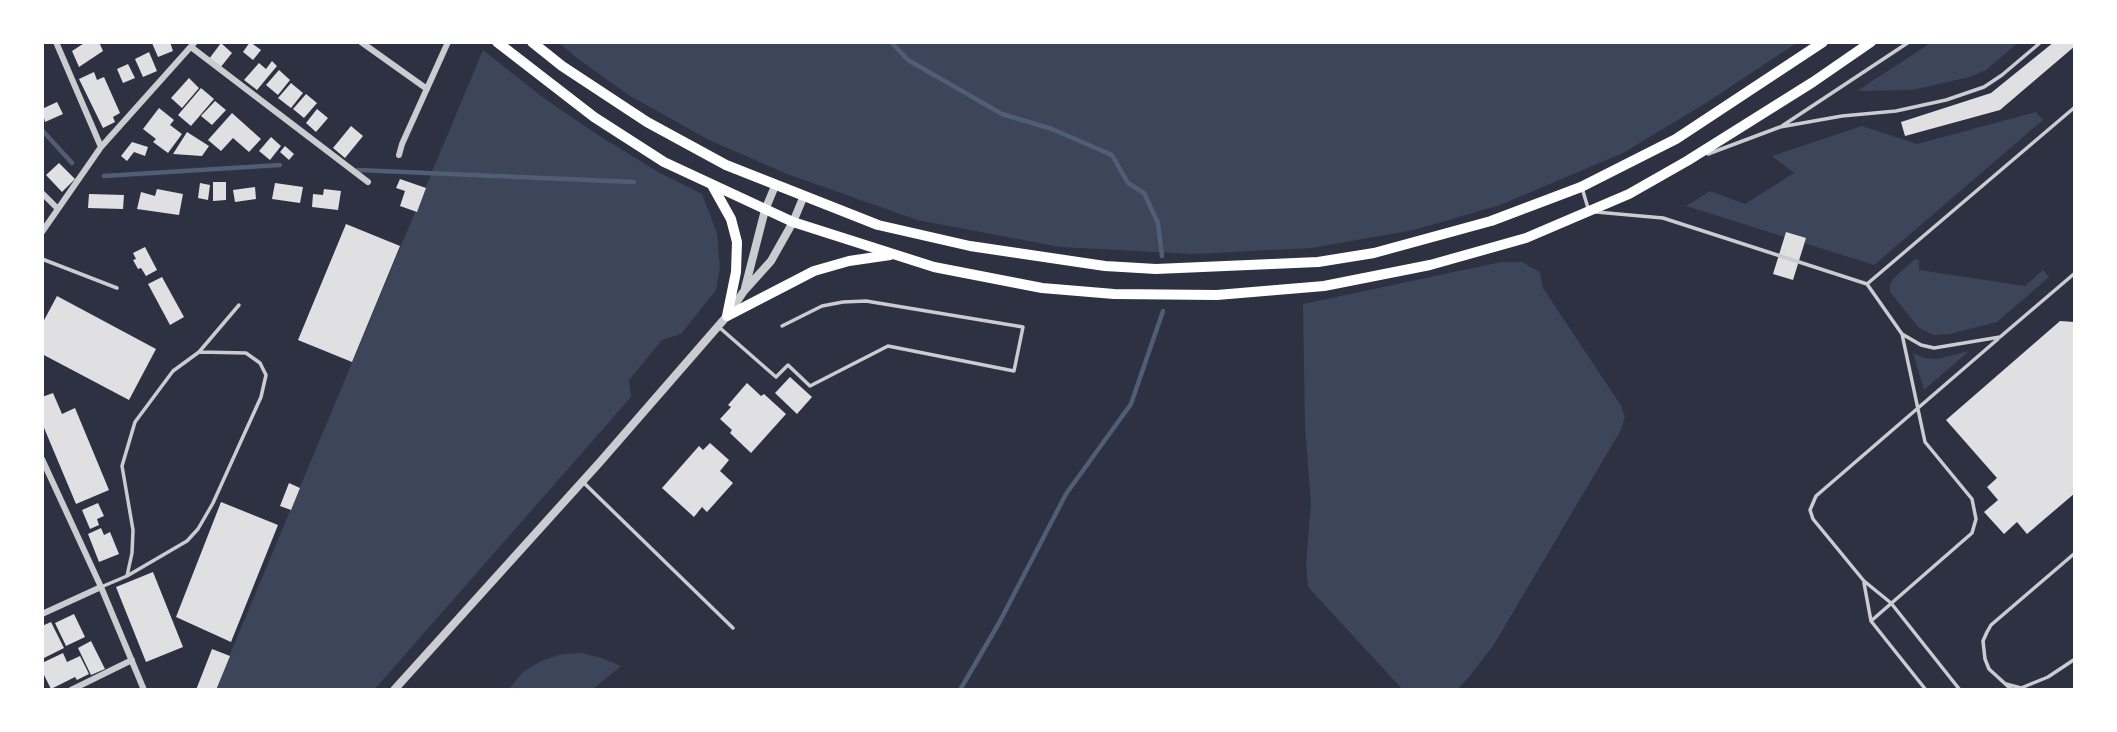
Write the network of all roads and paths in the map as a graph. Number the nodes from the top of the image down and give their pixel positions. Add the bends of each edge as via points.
1 (56, 42) edge
2 (361, 42) edge
3 (448, 42) edge
4 (497, 42) edge
5 (532, 42) edge
6 (1823, 42) edge
7 (1871, 42) edge
8 (1909, 42) edge
9 (2041, 42) edge
10 (193, 45) edge
11 (427, 89) junction
12 (2075, 107) edge
13 (1780, 127) junction
14 (102, 147) junction
15 (400, 155) dead end
16 (1687, 161) junction
17 (368, 182) dead end
18 (712, 185) junction
19 (775, 186) junction
20 (1581, 187) junction
21 (42, 193) edge
22 (803, 198) junction
23 (57, 208) junction
24 (765, 209) junction
25 (1589, 212) junction
26 (793, 222) junction
27 (42, 232) edge
28 (893, 255) junction
29 (42, 259) edge
30 (2075, 273) edge
31 (1867, 284) junction
32 (117, 288) dead end
33 (744, 291) junction
34 (239, 305) dead end
35 (727, 316) junction
36 (782, 326) dead end
37 (718, 327) junction
38 (1902, 334) junction
39 (2000, 337) junction
40 (199, 352) junction
41 (1918, 409) junction
42 (42, 459) edge
43 (582, 481) junction
44 (2075, 553) edge
45 (127, 576) junction
46 (1864, 581) junction
47 (101, 587) junction
48 (1891, 603) junction
49 (42, 614) edge
50 (1871, 621) junction
51 (733, 628) dead end
52 (2075, 659) edge
53 (132, 660) junction
54 (2004, 684) junction
55 (71, 690) edge
56 (144, 690) edge
57 (394, 690) edge
58 (1926, 690) edge
59 (1960, 690) edge
60 (2012, 690) edge

1 - 14 street
2 - 11 street
3 - 11 street
4 - 18 main road via 594,117 664,162
5 - 19 main road via 647,122
6 - 20 main road via 1676,139
7 - 16 main road
8 - 13 lane
9 - 13 lane via 1984,87 1946,100
10 - 14 street
10 - 17 street
11 - 15 street
12 - 31 lane
13 - 16 lane
14 - 23 street
16 - 25 main road
18 - 24 main road
18 - 35 main road via 731,219 737,242
19 - 22 main road
19 - 24 street
20 - 22 main road via 1491,221 1374,253 1318,262 1156,269 970,246 878,225
20 - 25 lane
21 - 23 street
22 - 26 street
23 - 27 street
24 - 26 main road
24 - 33 street
25 - 28 main road via 1526,239 1430,265 1324,286 1217,295 1042,288
25 - 31 lane via 1663,218
26 - 28 main road
26 - 33 street via 771,261
28 - 35 main road via 814,271
29 - 32 lane
30 - 39 lane
31 - 38 lane
33 - 35 street
34 - 40 lane
35 - 37 street
36 - 37 lane via 822,306 866,301 1023,327 1014,371 888,346 810,386 788,365 776,377
37 - 43 street
38 - 39 lane via 1934,348
38 - 41 lane
39 - 41 lane
40 - 45 lane via 173,371 135,422 122,466 133,530
40 - 45 lane via 246,354 260,363 266,376 261,397 198,529 187,541
41 - 46 lane via 1816,496 1811,506 1813,519
41 - 48 lane via 1929,449 1972,499 1976,519 1972,533
42 - 47 street
43 - 51 lane
43 - 57 street
44 - 54 lane via 1987,632 1985,659
45 - 47 lane
46 - 48 lane
46 - 50 lane
47 - 49 street
47 - 53 street
48 - 50 lane
48 - 59 lane
50 - 58 lane
52 - 54 lane via 2021,688
53 - 55 street
53 - 56 street
54 - 60 lane

